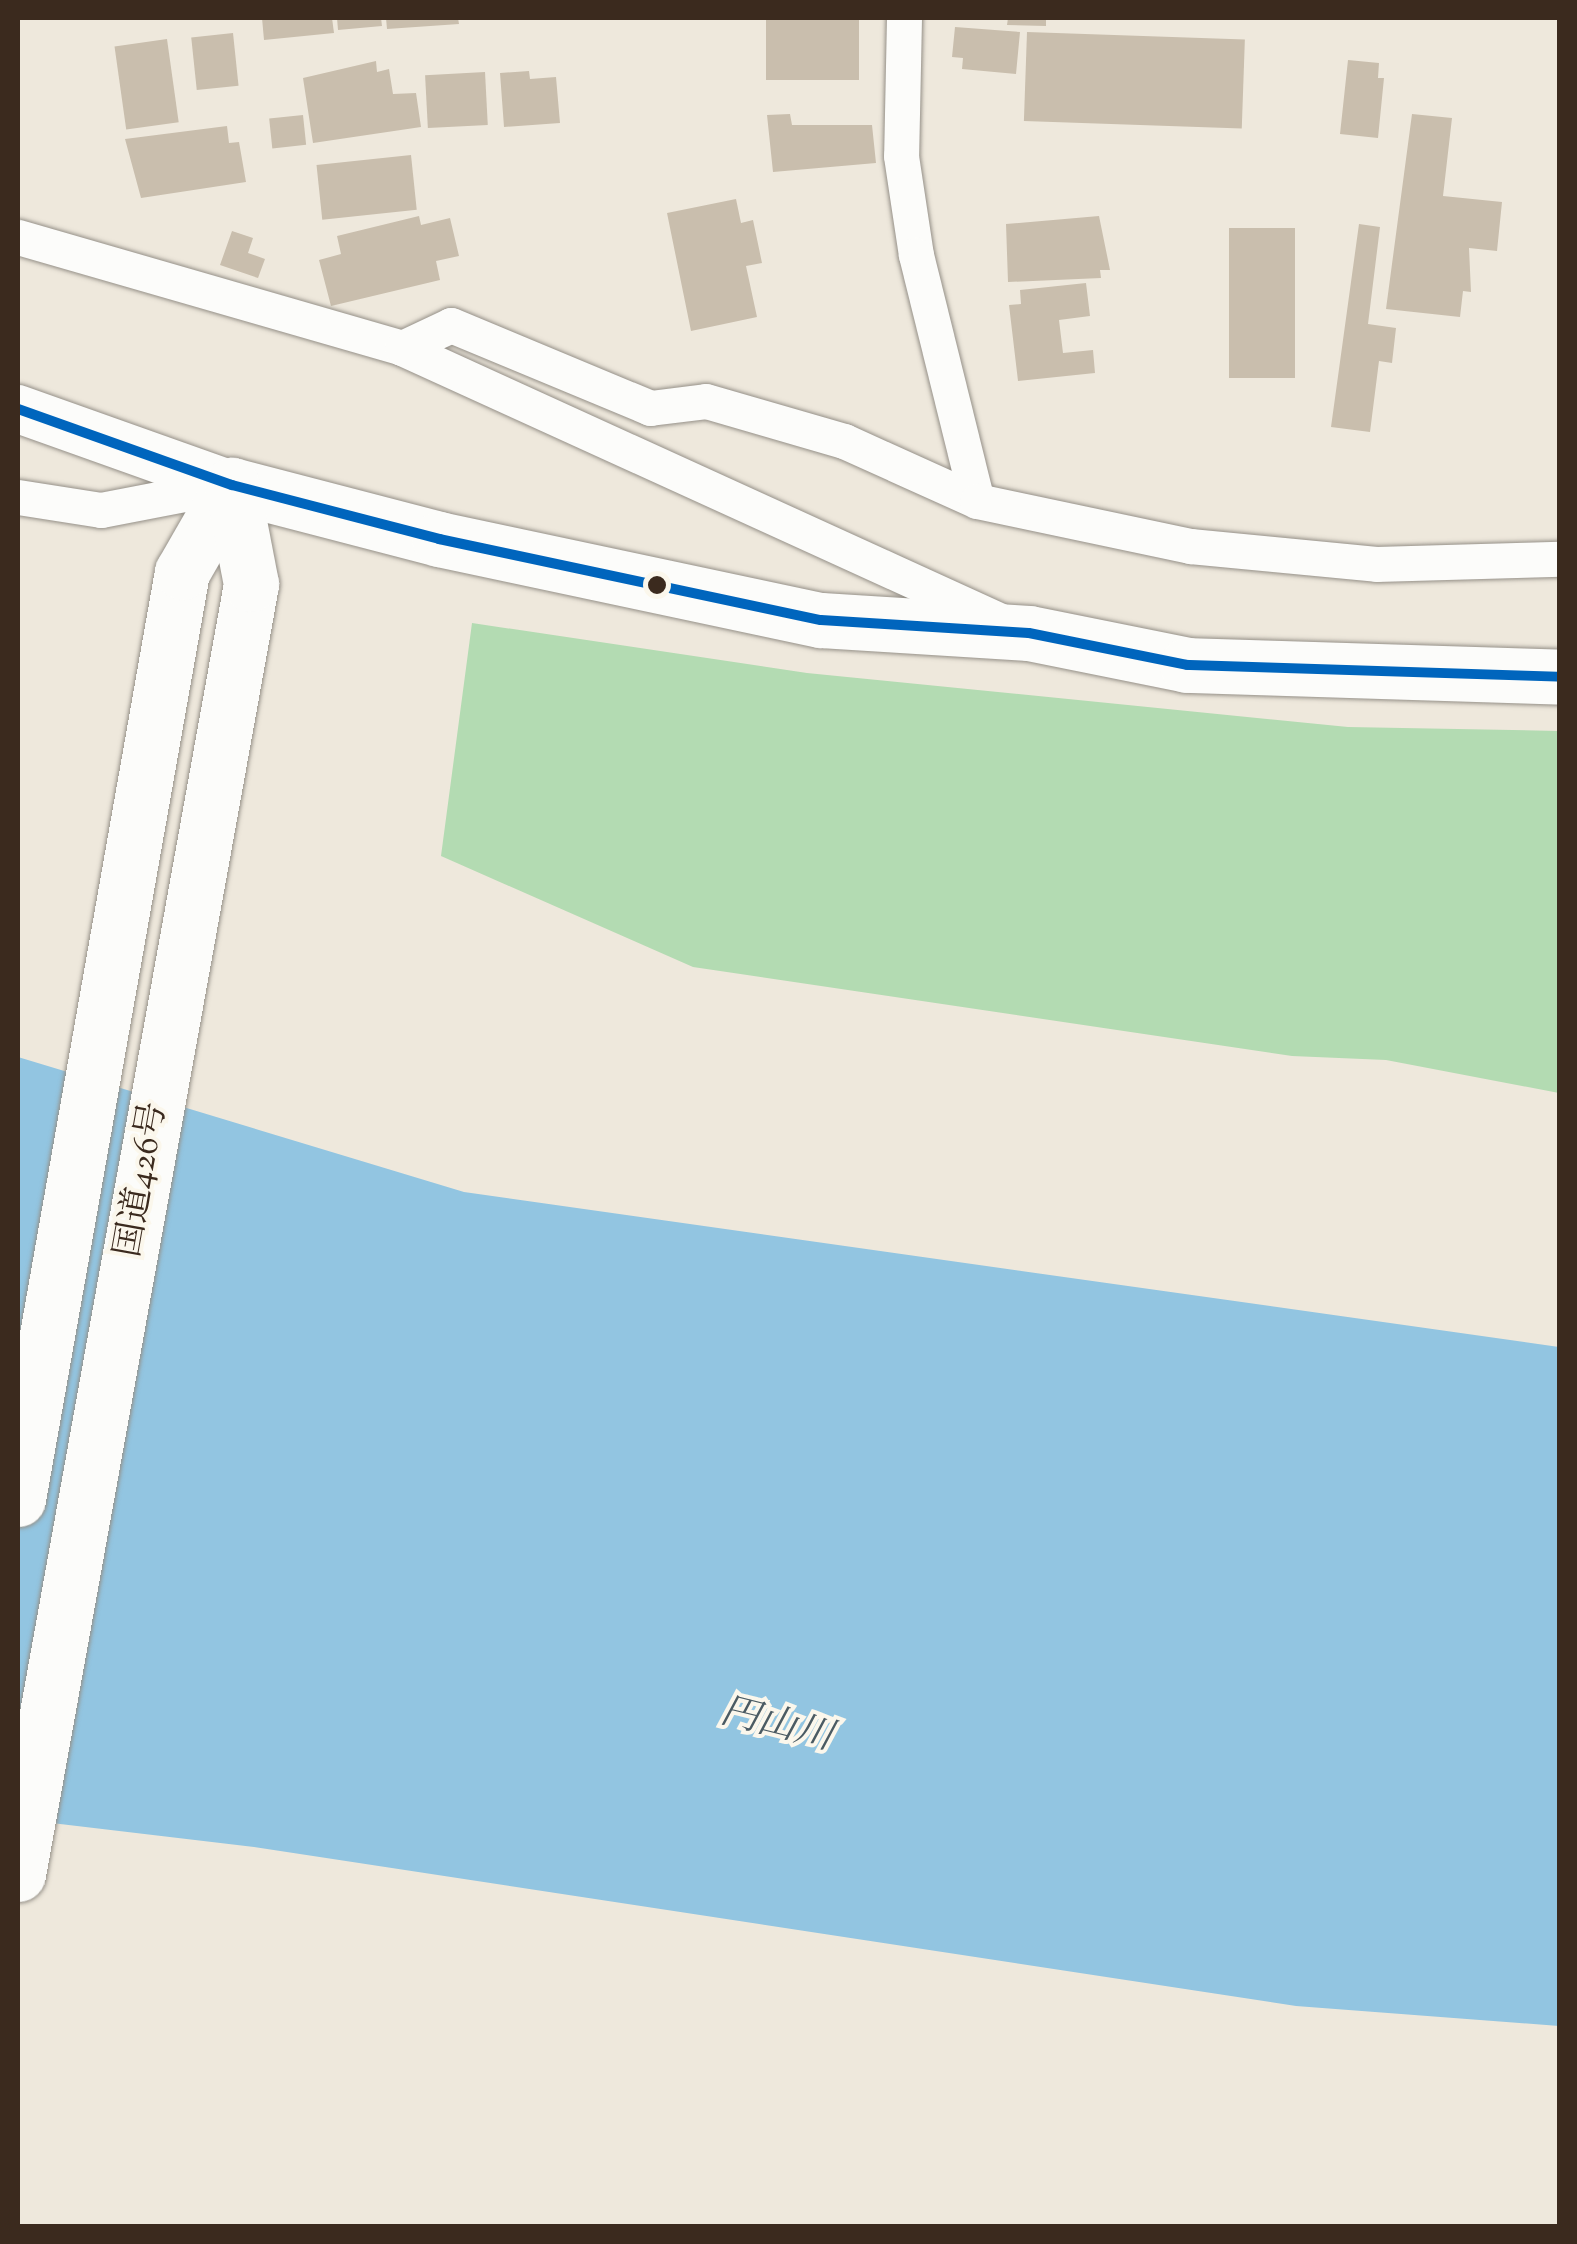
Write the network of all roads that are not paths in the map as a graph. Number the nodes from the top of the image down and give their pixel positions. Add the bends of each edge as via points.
1 (904, 18) edge
2 (18, 237) edge
3 (402, 348) junction
4 (18, 409) edge
5 (232, 485) junction
6 (18, 497) edge
7 (978, 501) junction
8 (1560, 559) edge
9 (1030, 634) junction
10 (1560, 677) edge
11 (18, 1500) edge
12 (18, 1874) edge

1 - 7 street via 901,156 916,255
2 - 3 street
3 - 7 street via 451,324 650,408 706,400 844,441
3 - 9 street
4 - 5 main road
5 - 6 street via 101,510
5 - 9 highway via 440,539 820,620
5 - 11 highway, 国道426号 via 182,572
5 - 12 highway, 国道426号 via 251,584
7 - 8 street via 1208,548 1376,564
9 - 10 highway via 1187,665

